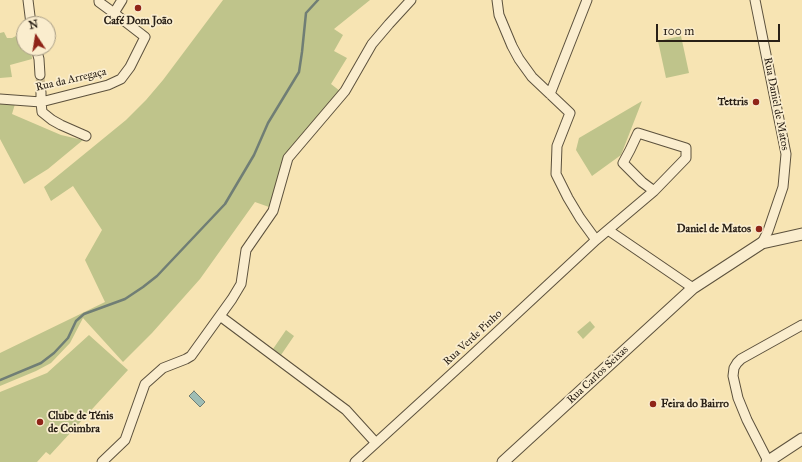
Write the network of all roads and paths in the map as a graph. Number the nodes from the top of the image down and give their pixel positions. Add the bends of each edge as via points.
1 (28, 0) edge
2 (99, 0) edge
3 (122, 0) edge
4 (411, 0) edge
5 (498, 0) edge
6 (587, 0) edge
7 (755, 0) edge
8 (114, 13) junction
9 (30, 16) edge
10 (38, 56) edge
11 (40, 75) tunnel mouth
12 (40, 92) tunnel mouth
13 (550, 94) junction
14 (0, 99) edge
15 (41, 102) junction
16 (86, 136) dead end
17 (654, 191) junction
18 (608, 230) junction
19 (802, 234) edge
20 (596, 240) junction
21 (762, 243) junction
22 (693, 288) junction
23 (220, 316) junction
24 (802, 325) edge
25 (802, 439) edge
26 (376, 442) junction
27 (102, 462) edge
28 (355, 462) edge
29 (503, 462) edge
30 (767, 462) edge

1 - 9 street
2 - 8 street
3 - 8 street
4 - 23 street via 372,44 345,91 288,158 273,211 246,250 241,284
5 - 13 street via 499,15 519,59 532,77
6 - 13 street
7 - 21 street, Rua Daniel de Matos via 786,154 783,187
8 - 15 street, Rua da Arregaça via 145,37 121,79 108,85
10 - 11 street
12 - 15 street
13 - 20 street via 570,113 557,146 556,174 568,198
14 - 15 street, Rua da Arregaça
15 - 16 street via 42,112 52,120
17 - 17 street, Rua Verde Pinho via 686,158 686,148 638,133 623,162
17 - 18 street, Rua Verde Pinho
18 - 20 street, Rua Verde Pinho
18 - 22 street
19 - 21 street
20 - 26 street, Rua Verde Pinho
21 - 22 street
22 - 29 street, Rua Carlos Seixas
23 - 26 street via 346,410
23 - 27 street via 191,356 163,368 145,384 125,440
24 - 30 street via 741,359 734,368 733,376 738,398
25 - 30 street
26 - 28 street, Rua Verde Pinho

